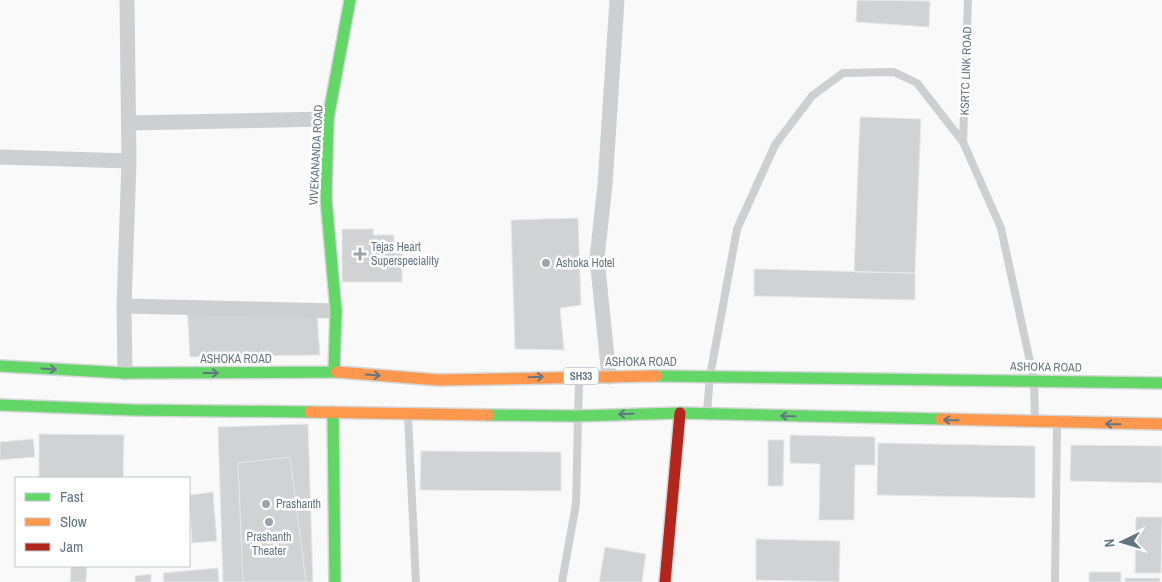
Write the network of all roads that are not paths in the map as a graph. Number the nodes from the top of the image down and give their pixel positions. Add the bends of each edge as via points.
1 (127, 0) edge
2 (350, 0) edge
3 (617, 0) edge
4 (968, 0) edge
5 (328, 119) junction
6 (128, 123) junction
7 (963, 142) junction
8 (0, 156) edge
9 (129, 161) junction
10 (124, 306) junction
11 (336, 311) junction
12 (0, 366) edge
13 (334, 372) junction
14 (125, 373) junction
15 (579, 376) junction
16 (710, 376) junction
17 (608, 377) junction
18 (1034, 380) junction
19 (1162, 383) edge
20 (0, 405) edge
21 (333, 412) junction
22 (407, 412) junction
23 (680, 413) junction
24 (707, 415) junction
25 (577, 416) junction
26 (1035, 422) junction
27 (1057, 423) junction
28 (1162, 424) edge
29 (335, 582) edge
30 (416, 582) edge
31 (562, 582) edge
32 (665, 582) edge
33 (1055, 582) edge

1 - 6 street
2 - 5 main road, VIVEKANANDA ROAD
3 - 17 street via 597,258
4 - 7 lane, KSRTC LINK ROAD
5 - 6 street
5 - 11 main road, VIVEKANANDA ROAD via 326,198
6 - 9 street
7 - 16 lane via 917,83 894,72 843,73 812,96 774,145 737,230
7 - 18 lane via 1001,228
8 - 9 street
9 - 10 street
10 - 11 street
10 - 14 street
11 - 13 main road, VIVEKANANDA ROAD
12 -> 14 main road, ASHOKA ROAD / SH33
14 -> 13 main road, ASHOKA ROAD / SH33
13 -> 15 main road, ASHOKA ROAD / SH33 via 439,380
15 - 17 main road, ASHOKA ROAD / SH33
15 - 25 lane
16 - 17 main road, ASHOKA ROAD / SH33
16 - 18 main road, ASHOKA ROAD / SH33
16 - 24 lane
18 - 19 main road, ASHOKA ROAD / SH33
18 - 26 lane
20 - 21 main road
21 - 22 main road
21 - 29 main road
22 - 25 main road
22 - 30 lane
23 - 24 main road
23 -> 25 main road
23 - 32 main road
26 -> 24 main road
25 - 31 lane via 576,504
26 - 27 main road
28 -> 27 main road
27 - 33 lane

